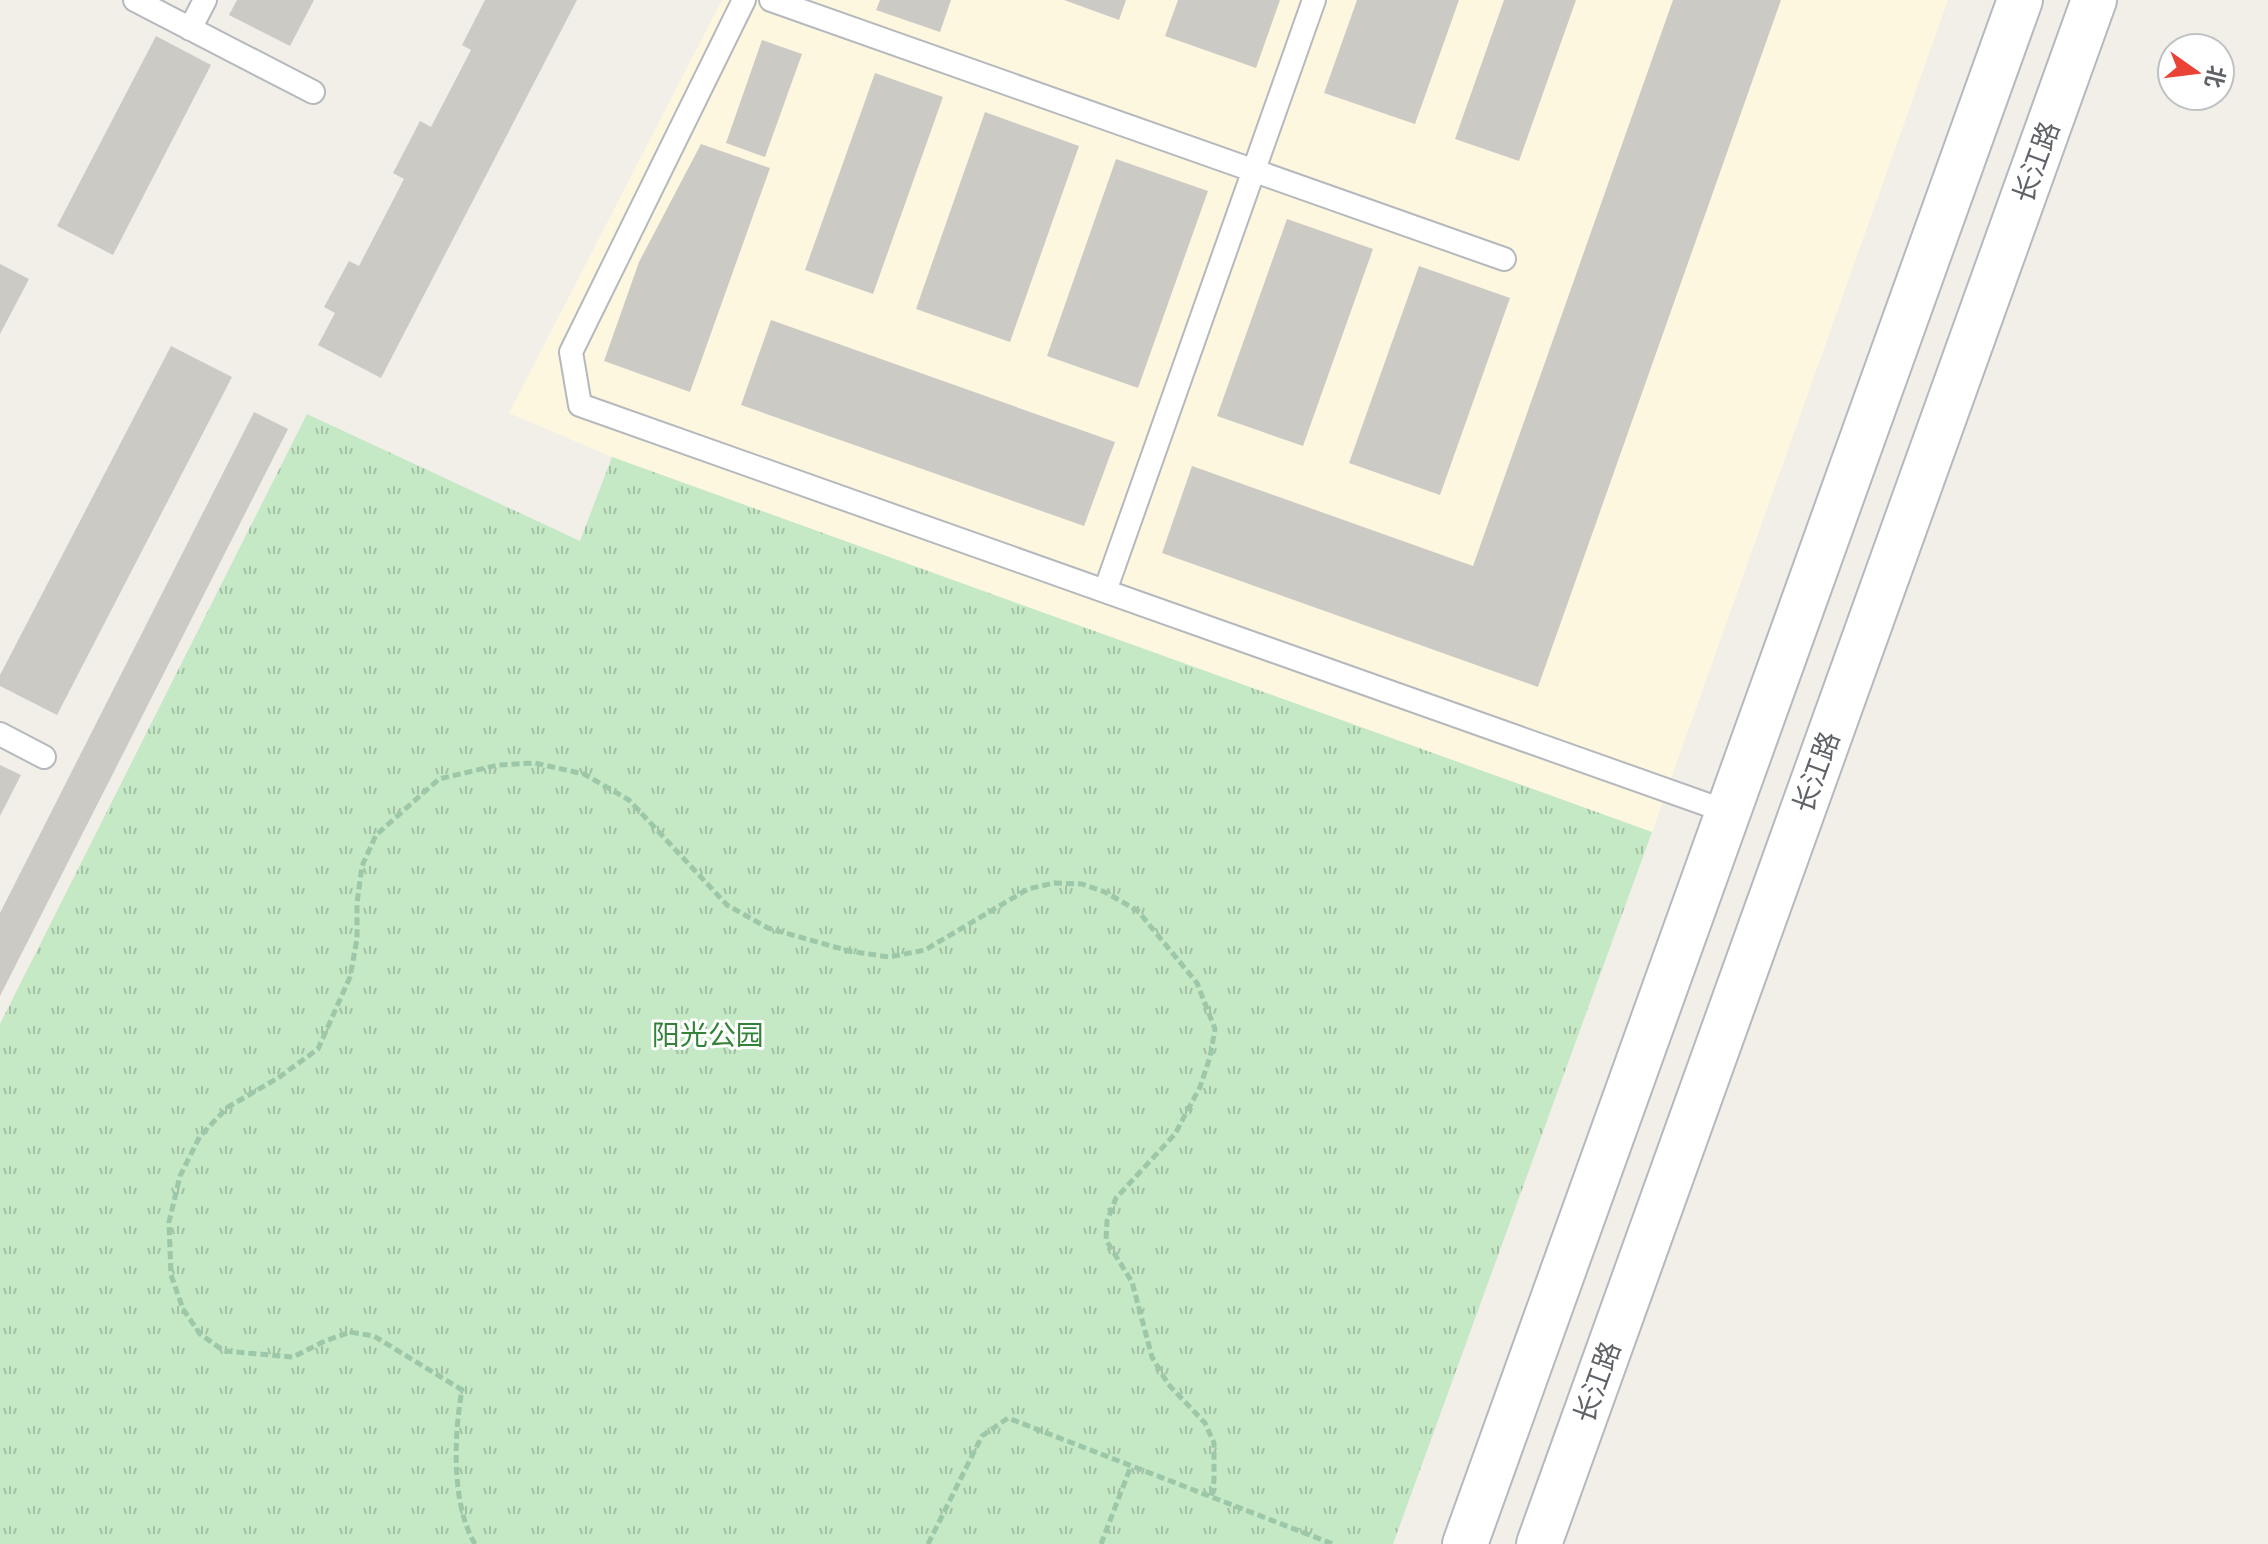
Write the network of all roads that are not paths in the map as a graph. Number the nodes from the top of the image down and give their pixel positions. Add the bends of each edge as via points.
1 (135, 0) edge
2 (205, 0) edge
3 (744, 0) edge
4 (771, 0) edge
5 (1314, 0) edge
6 (2020, 0) edge
7 (2094, 0) edge
8 (190, 29) junction
9 (313, 92) dead end
10 (1254, 171) junction
11 (1504, 259) dead end
12 (1105, 591) junction
13 (0, 734) edge
14 (44, 757) dead end
15 (1728, 812) junction
16 (1465, 1544) edge
17 (1539, 1544) edge

1 - 8 lane
2 - 8 lane
3 - 12 lane via 571,352 580,405
4 - 10 lane
5 - 10 lane
6 - 15 street
7 - 17 street, 长江路
8 - 9 lane
10 - 11 lane
10 - 12 lane
12 - 15 lane
13 - 14 lane
15 - 16 street

